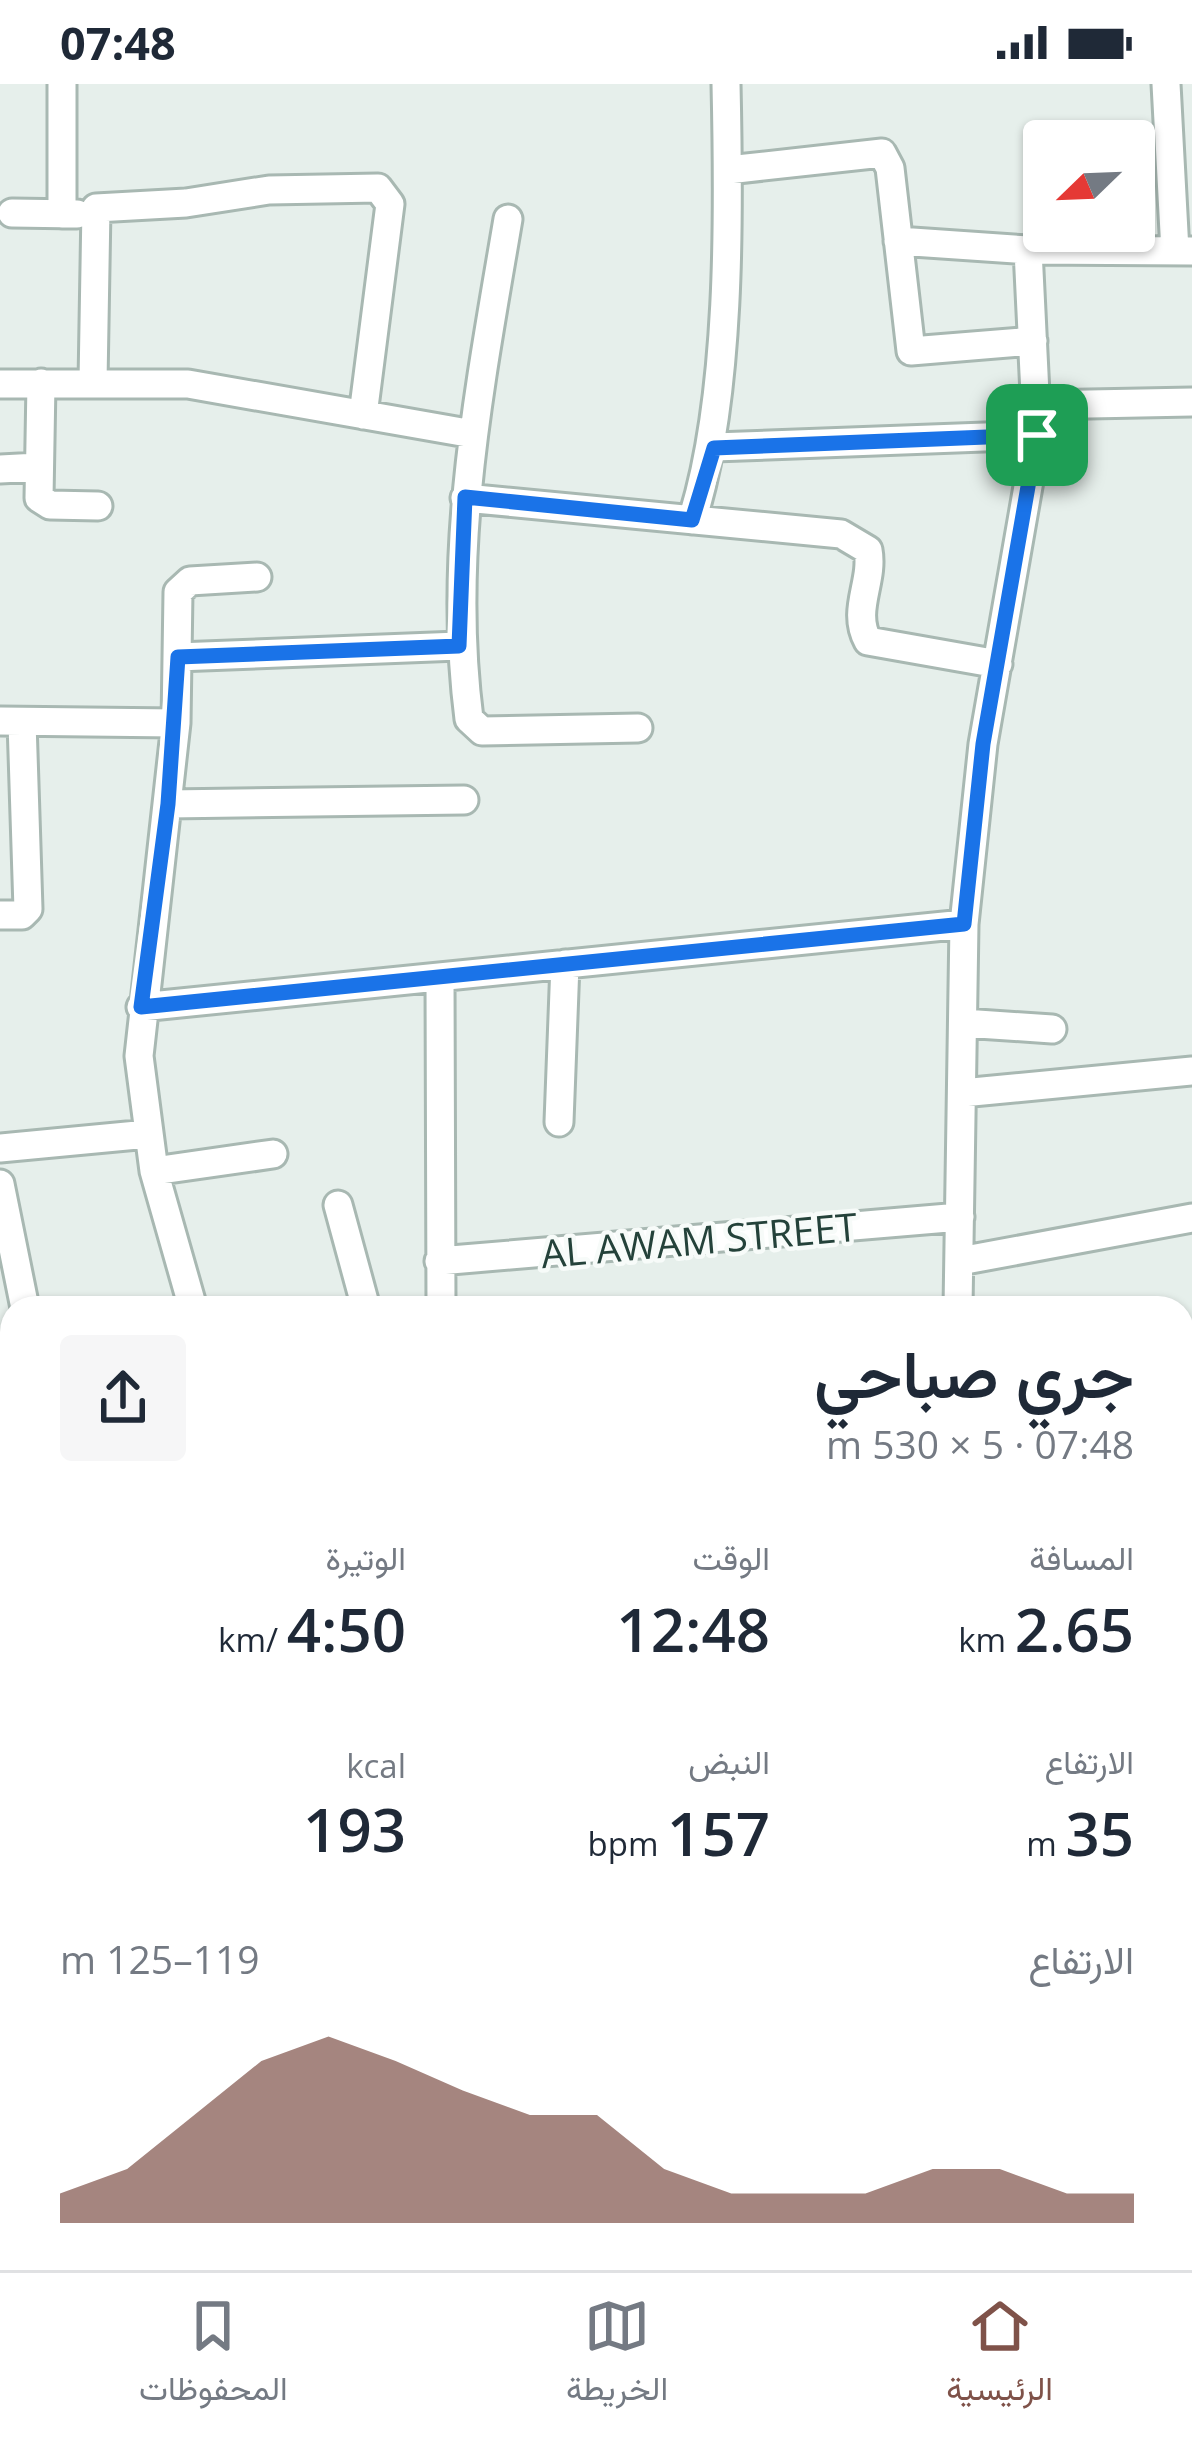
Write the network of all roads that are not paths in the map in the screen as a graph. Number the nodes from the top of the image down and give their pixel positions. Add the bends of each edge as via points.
1 (62, 84) edge
2 (726, 84) edge
3 (1166, 84) edge
4 (728, 170) junction
5 (94, 211) junction
6 (12, 213) dead end
7 (62, 214) junction
8 (508, 219) dead end
9 (898, 241) junction
10 (1023, 250) edge
11 (1183, 251) edge
12 (1028, 252) edge
13 (1033, 341) junction
14 (92, 382) junction
15 (41, 383) junction
16 (0, 385) edge
17 (1192, 402) edge
18 (1038, 405) junction
19 (363, 415) junction
20 (473, 434) junction
21 (1037, 435) junction
22 (714, 448) junction
23 (38, 467) junction
24 (0, 469) edge
25 (465, 497) junction
26 (98, 506) dead end
27 (692, 520) junction
28 (257, 577) dead end
29 (459, 646) junction
30 (178, 657) junction
31 (998, 664) junction
32 (11, 721) edge
33 (176, 723) junction
34 (638, 728) dead end
35 (464, 800) dead end
36 (168, 804) junction
37 (11, 915) edge
38 (964, 924) junction
39 (566, 964) junction
40 (440, 977) junction
41 (141, 1007) junction
42 (963, 1023) junction
43 (1052, 1029) dead end
44 (1192, 1071) edge
45 (962, 1094) junction
46 (560, 1122) dead end
47 (148, 1134) junction
48 (0, 1148) edge
49 (273, 1154) dead end
50 (154, 1171) junction
51 (0, 1184) edge
52 (338, 1205) dead end
53 (960, 1217) junction
54 (1192, 1218) edge
55 (439, 1261) junction
56 (960, 1261) junction
57 (23, 1296) edge
58 (190, 1296) edge
59 (363, 1296) edge
60 (440, 1296) edge
61 (959, 1296) edge

1 - 7 street
2 - 4 street
3 - 11 street
4 - 9 street via 882,153
4 - 22 street
5 - 7 street
5 - 14 street
5 - 19 street via 269,190 385,191 390,204
6 - 7 street
8 - 20 street
9 - 10 street
9 - 13 street via 911,351
12 - 13 street
13 - 18 street
14 - 15 street
14 - 19 street via 188,384
15 - 16 street
15 - 23 street
17 - 18 street
18 - 21 street
19 - 20 street
20 - 25 street
21 - 22 street
21 - 31 street
22 - 27 street
23 - 24 street
23 - 26 street via 42,502
25 - 27 street
25 - 29 street
27 - 31 street via 860,541 871,564 859,615 868,641
28 - 30 street via 182,584
29 - 30 street
29 - 34 street via 473,728
30 - 33 street
31 - 38 street
32 - 33 street
32 - 37 street via 28,909
33 - 36 street
35 - 36 street
36 - 41 street
38 - 39 street
38 - 42 street
39 - 40 street
39 - 46 street
40 - 41 street
40 - 55 street
41 - 47 street
42 - 43 street
42 - 45 street
44 - 45 street
45 - 53 street
47 - 48 street
47 - 50 street
49 - 50 street
50 - 58 street
51 - 57 street
52 - 59 street
53 - 55 street, AL AWAM STREET
53 - 56 street
54 - 56 street
55 - 60 street
56 - 61 street

